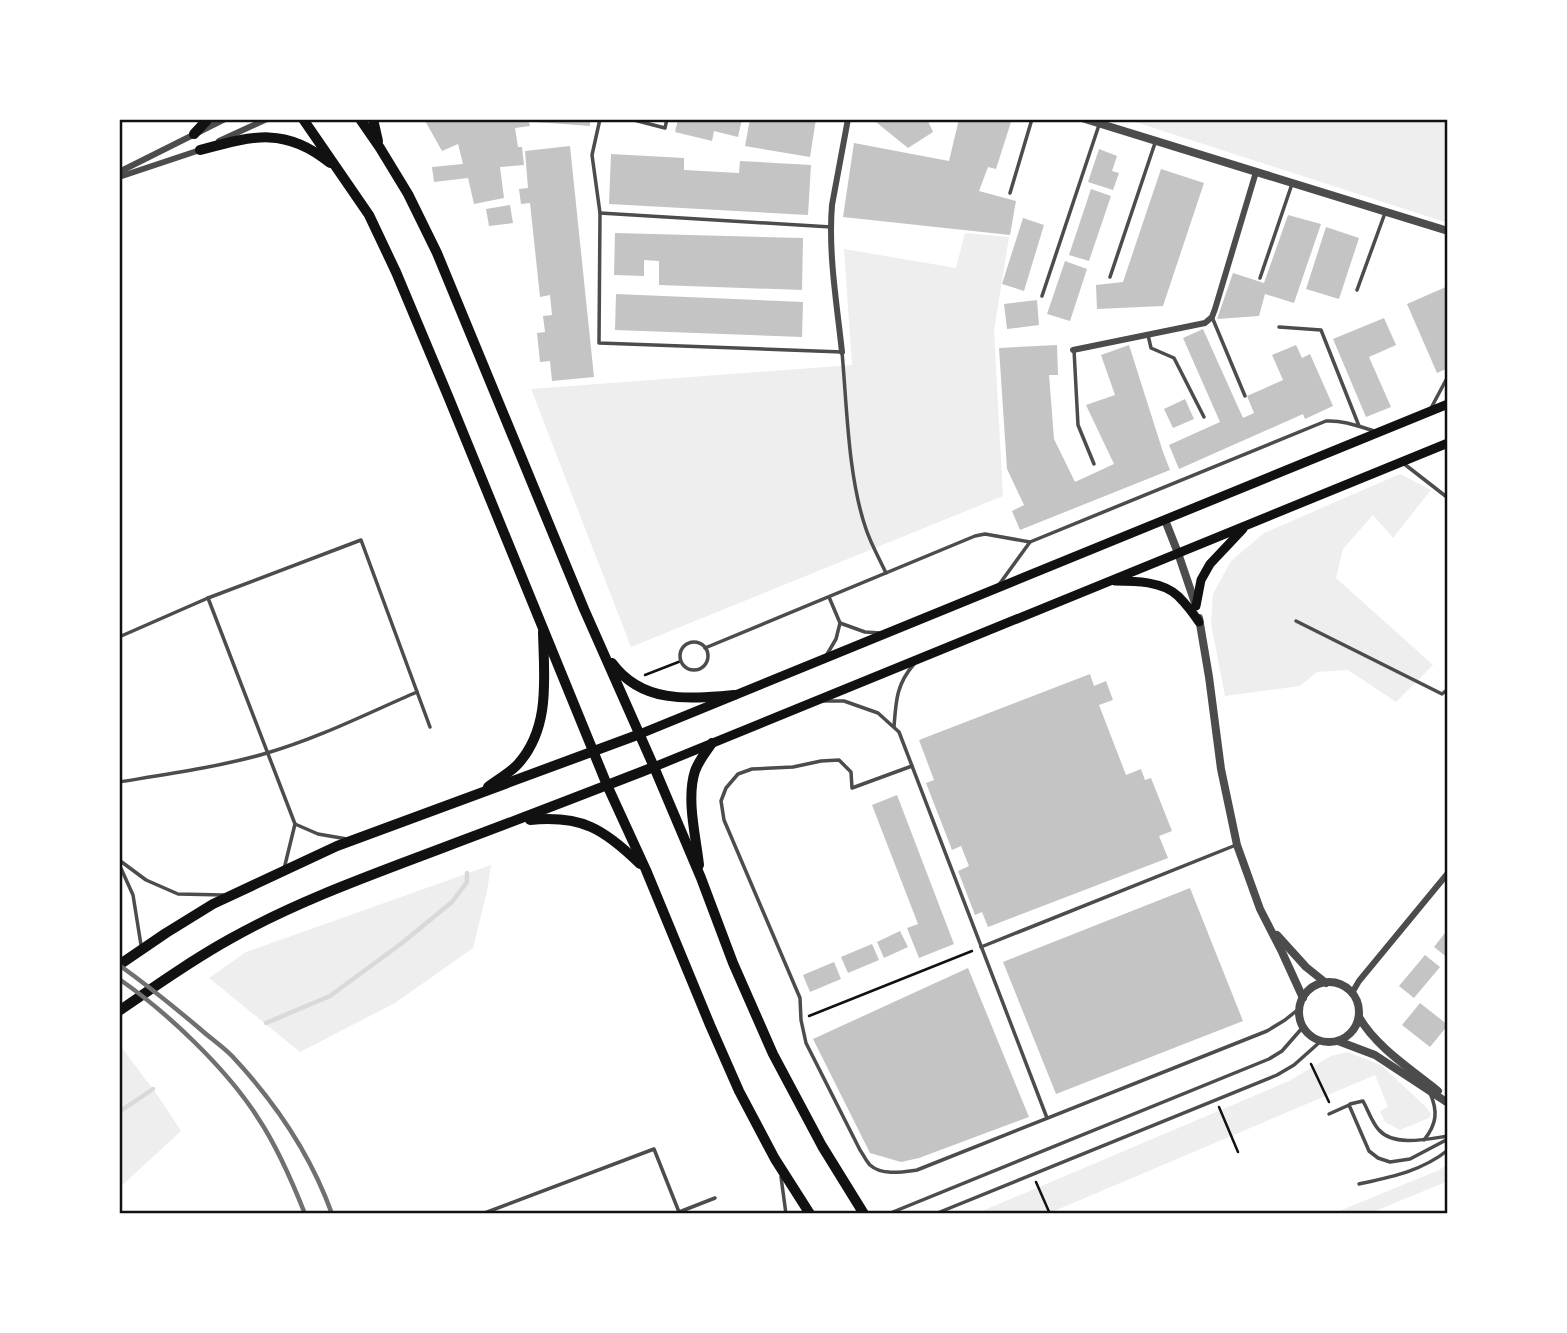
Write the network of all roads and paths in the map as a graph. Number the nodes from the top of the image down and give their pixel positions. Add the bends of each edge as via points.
1 (208, 119) edge
2 (225, 119) edge
3 (267, 119) edge
4 (303, 119) edge
5 (360, 119) edge
6 (373, 119) edge
7 (600, 119) edge
8 (630, 119) edge
9 (667, 119) edge
10 (848, 119) edge
11 (1032, 119) edge
12 (1085, 119) edge
13 (1100, 124) junction
14 (194, 134) junction
15 (1156, 141) junction
16 (380, 148) junction
17 (200, 150) junction
18 (341, 172) junction
19 (1256, 172) junction
20 (119, 175) edge
21 (1292, 183) junction
22 (1010, 193) dead end
23 (1385, 212) junction
24 (600, 213) junction
25 (831, 227) junction
26 (1448, 231) edge
27 (1110, 277) dead end
28 (1260, 278) dead end
29 (1357, 290) dead end
30 (1042, 296) dead end
31 (1212, 317) junction
32 (1279, 327) dead end
33 (1148, 335) junction
34 (1073, 350) joint
35 (842, 352) junction
36 (1448, 379) edge
37 (1245, 396) dead end
38 (1448, 404) edge
39 (1428, 412) junction
40 (1204, 417) dead end
41 (1359, 426) junction
42 (1379, 433) junction
43 (1448, 443) edge
44 (1401, 462) junction
45 (1094, 464) dead end
46 (1448, 498) edge
47 (1165, 520) junction
48 (1247, 525) junction
49 (1030, 542) junction
50 (1178, 553) junction
51 (886, 573) junction
52 (1110, 580) junction
53 (996, 589) junction
54 (829, 597) junction
55 (208, 598) junction
56 (1196, 606) junction
57 (1296, 621) dead end
58 (1199, 622) junction
59 (840, 623) junction
60 (542, 626) junction
61 (887, 633) junction
62 (119, 636) edge
63 (598, 640) junction
64 (705, 648) junction
65 (824, 658) junction
66 (920, 658) junction
67 (681, 661) junction
68 (629, 681) junction
69 (1448, 689) edge
70 (417, 692) junction
71 (734, 695) junction
72 (813, 701) junction
73 (430, 727) dead end
74 (894, 727) junction
75 (640, 734) junction
76 (712, 743) junction
77 (593, 751) junction
78 (268, 753) junction
79 (912, 766) junction
80 (654, 767) junction
81 (119, 782) edge
82 (607, 785) junction
83 (478, 794) junction
84 (513, 822) junction
85 (295, 824) junction
86 (355, 840) junction
87 (1237, 845) junction
88 (119, 862) edge
89 (284, 870) junction
90 (646, 870) junction
91 (1448, 873) edge
92 (701, 878) junction
93 (233, 895) junction
94 (1260, 909) junction
95 (981, 947) junction
96 (141, 950) junction
97 (119, 965) edge
98 (1326, 983) junction
99 (1352, 993) junction
100 (1303, 998) junction
101 (1300, 1008) junction
102 (119, 1012) edge
103 (1359, 1017) junction
104 (801, 1020) junction
105 (1303, 1027) junction
106 (1321, 1041) junction
107 (1338, 1041) junction
108 (1313, 1068) dead end
109 (1429, 1091) junction
110 (1215, 1100) junction
111 (1448, 1101) edge
112 (1349, 1105) junction
113 (1334, 1111) junction
114 (1329, 1114) dead end
115 (1047, 1118) junction
116 (1448, 1137) edge
117 (1424, 1140) junction
118 (1448, 1150) edge
119 (1238, 1152) dead end
120 (780, 1168) junction
121 (1032, 1174) junction
122 (1359, 1184) dead end
123 (715, 1198) dead end
124 (676, 1213) edge
125 (482, 1214) edge
126 (786, 1214) edge
127 (810, 1214) edge
128 (864, 1214) edge
129 (888, 1214) edge
130 (935, 1214) edge
131 (1050, 1214) edge

1 - 14 highway
2 - 14 street
3 - 17 street
4 - 18 highway
5 - 16 highway
6 - 16 highway
7 - 24 lane via 592,155
8 - 9 lane via 665,128
10 - 25 street
11 - 22 lane
12 - 13 street
13 - 15 street
13 - 30 lane
14 - 20 street
15 - 19 street
15 - 27 lane
16 - 63 highway via 437,253
17 - 18 highway via 274,136 319,154
17 - 20 street
18 - 60 highway via 369,215 396,272
19 - 21 street
19 - 31 street
21 - 23 street
21 - 28 lane
23 - 26 street
23 - 29 lane
24 - 25 lane
24 - 35 lane via 599,343
25 - 35 street
31 - 33 street via 1205,323
31 - 37 lane
32 - 41 lane via 1321,330
33 - 34 street
33 - 40 lane via 1151,348 1174,358
34 - 45 lane via 1078,425
35 - 51 lane via 860,507
36 - 39 lane
38 - 39 main road
39 - 42 main road
41 - 42 lane
41 - 49 lane via 1326,421
42 - 47 main road
43 - 44 main road
44 - 46 lane
44 - 48 main road
47 - 50 street
47 - 53 main road
48 - 50 main road
48 - 56 main road via 1210,564
49 - 51 lane via 975,536
49 - 53 lane
50 - 52 main road
50 - 56 street
51 - 54 lane
52 - 58 main road via 1159,586 1176,594
52 - 66 main road
53 - 61 main road
54 - 59 lane
54 - 64 lane
55 - 62 lane
55 - 70 lane via 361,540
55 - 78 lane
56 - 58 street
57 - 69 lane via 1442,694
58 - 87 street
59 - 61 lane via 865,632
59 - 65 lane
60 - 77 highway
60 - 83 highway via 541,724 517,765
61 - 65 main road
63 - 68 highway
63 - 75 highway
64 - 67 lane via 688,644 681,651
64 - 67 lane via 708,660 702,667 691,670
65 - 71 main road
66 - 72 main road
66 - 74 lane via 904,676
67 - 68 path
68 - 71 highway via 658,694 684,698
70 - 73 lane
70 - 78 lane
71 - 75 main road
72 - 74 lane via 844,701 878,713
72 - 76 main road
74 - 79 lane
75 - 77 highway
75 - 80 highway
76 - 80 main road
76 - 92 highway via 692,784
77 - 82 highway
77 - 83 highway
78 - 81 lane
78 - 85 lane
79 - 95 lane
79 - 104 lane via 852,788 851,772 839,760 752,769 738,774 726,788 721,801 724,820 800,998
80 - 82 highway
80 - 92 highway
82 - 84 highway
82 - 90 highway
83 - 86 highway
84 - 90 highway via 550,818 595,828
84 - 102 highway via 352,882 269,920 198,958
85 - 86 lane via 318,834
85 - 89 lane
86 - 89 highway
87 - 94 street
87 - 95 lane
88 - 93 lane via 178,894
88 - 96 lane via 133,895
89 - 93 highway
90 - 120 highway via 739,1091
91 - 99 street
92 - 128 highway via 773,1054
93 - 96 highway
94 - 98 street via 1280,940
94 - 100 street
95 - 104 path
95 - 115 lane
96 - 97 highway
98 - 99 street via 1336,983
98 - 100 street via 1308,990
99 - 103 street
100 - 101 street
101 - 105 street
101 - 115 lane via 1267,1031
103 - 107 street via 1352,1032
103 - 111 street via 1375,1039
104 - 115 lane via 806,1044 860,1150 871,1166 883,1171 917,1170
105 - 106 street
105 - 129 lane via 1269,1059
106 - 107 street
106 - 110 lane via 1277,1075
107 - 109 street via 1375,1055
108 - 113 path
109 - 111 street
109 - 117 lane via 1436,1119
110 - 119 path
110 - 121 lane
112 - 113 lane
112 - 116 lane via 1369,1151 1377,1158 1390,1162 1410,1159
112 - 117 lane via 1363,1101 1377,1129 1387,1137
113 - 114 lane
116 - 117 lane
118 - 122 lane via 1419,1169
120 - 126 lane
120 - 127 highway
121 - 130 lane
121 - 131 path
123 - 124 lane
124 - 125 lane via 654,1149

